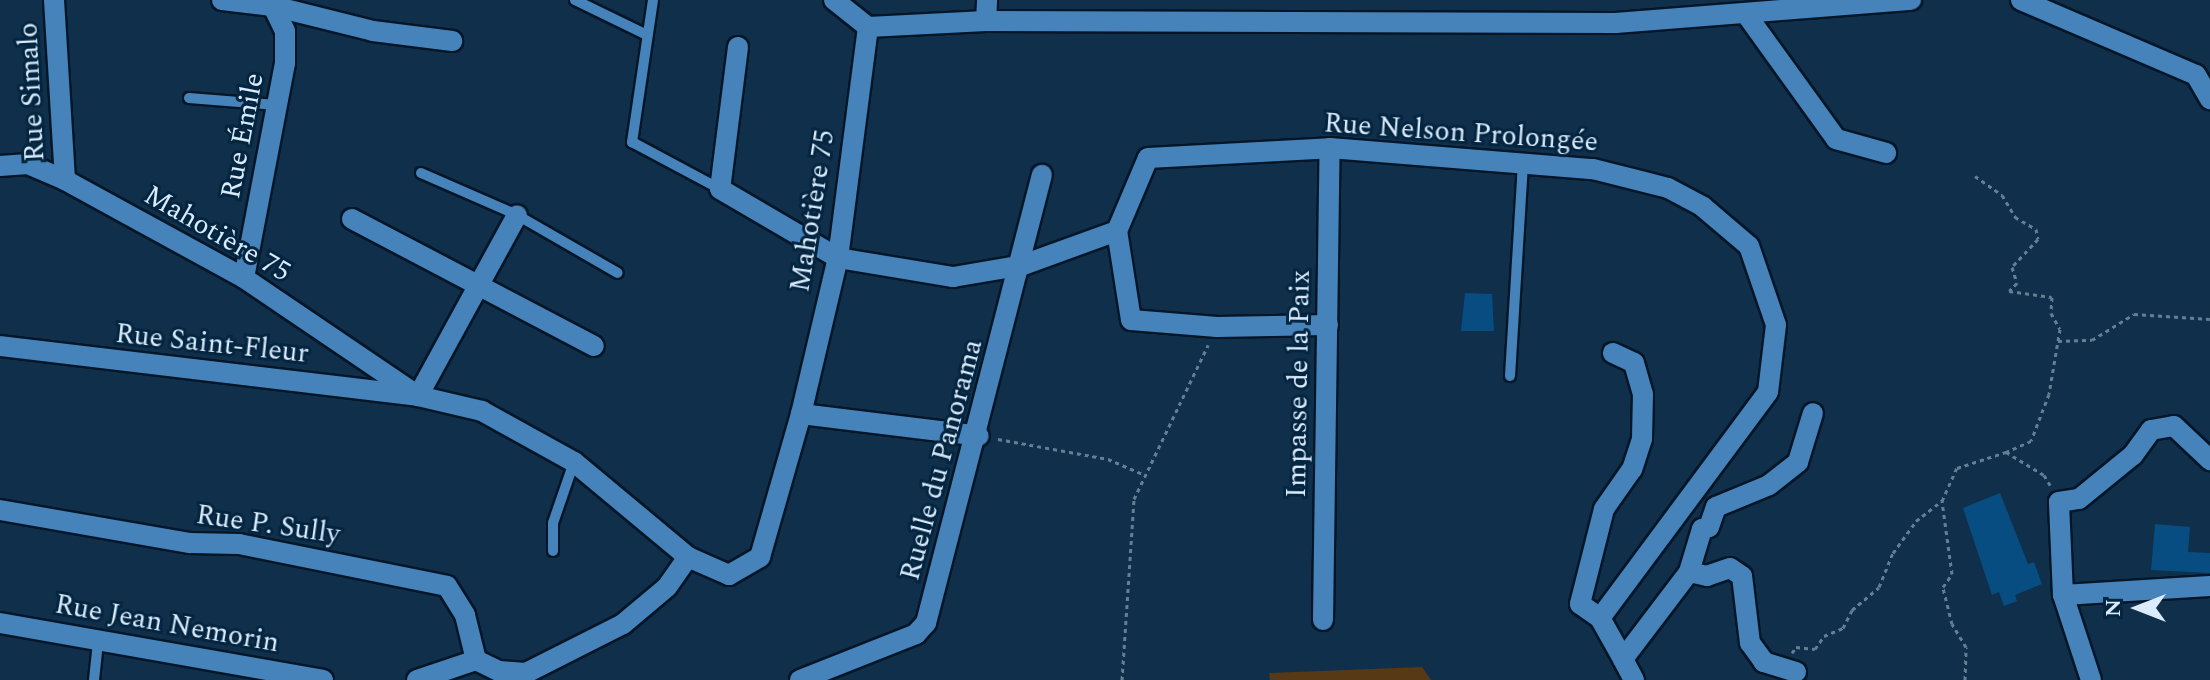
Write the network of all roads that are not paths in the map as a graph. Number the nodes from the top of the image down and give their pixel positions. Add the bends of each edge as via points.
1 (54, 0) edge
2 (222, 0) edge
3 (575, 0) edge
4 (653, 0) edge
5 (834, 0) edge
6 (1714, 0) edge
7 (1911, 0) edge
8 (2021, 0) edge
9 (273, 6) junction
10 (987, 10) edge
11 (1739, 15) junction
12 (868, 27) junction
13 (647, 35) junction
14 (452, 41) dead end
15 (738, 47) dead end
16 (189, 98) dead end
17 (2210, 98) edge
18 (277, 105) junction
19 (1330, 148) junction
20 (1886, 153) dead end
21 (1523, 163) junction
22 (0, 166) edge
23 (421, 173) dead end
24 (1042, 175) dead end
25 (65, 180) junction
26 (720, 189) junction
27 (517, 215) junction
28 (352, 219) dead end
29 (1117, 231) junction
30 (838, 258) junction
31 (1023, 265) junction
32 (618, 273) dead end
33 (244, 278) junction
34 (477, 285) junction
35 (1328, 325) junction
36 (0, 346) edge
37 (594, 346) dead end
38 (1613, 353) dead end
39 (1510, 376) dead end
40 (418, 396) junction
41 (1813, 413) dead end
42 (801, 414) junction
43 (979, 436) junction
44 (2210, 460) edge
45 (574, 462) junction
46 (0, 510) edge
47 (553, 551) dead end
48 (688, 557) junction
49 (1689, 572) junction
50 (2210, 586) edge
51 (2063, 595) junction
52 (1600, 618) junction
53 (1323, 620) dead end
54 (1, 628) edge
55 (98, 641) junction
56 (1623, 659) junction
57 (476, 660) junction
58 (1796, 672) road end
59 (310, 679) edge
60 (94, 680) edge
61 (417, 680) edge
62 (800, 680) edge
63 (1634, 680) edge
64 (2091, 680) edge

1 - 25 street, Rue Simalo
2 - 9 street
3 - 13 lane
4 - 13 lane
5 - 12 street
6 - 11 street
7 - 11 street
8 - 17 street via 2196,75
9 - 14 street via 373,31
9 - 18 street, Rue Émile via 285,31
10 - 11 street via 1616,23
10 - 12 street
11 - 20 street via 1836,139
12 - 30 street, Mahotière 75
13 - 26 lane via 632,142
15 - 26 street
16 - 18 lane
18 - 33 street, Rue Émile
19 - 21 street, Rue Nelson Prolongée
19 - 29 street, Rue Nelson Prolongée via 1148,158
19 - 35 street, Impasse de la Paix
21 - 39 lane
21 - 52 street, Rue Nelson Prolongée via 1593,169 1668,188 1703,207 1749,246 1776,325 1768,392
22 - 25 street, Mahotière 75 via 28,164
23 - 27 lane
24 - 31 street, Ruelle du Panorama
25 - 33 street, Mahotière 75
26 - 30 street
27 - 32 lane
27 - 34 street
28 - 34 street
29 - 31 street
29 - 35 street via 1131,320 1217,327
30 - 31 street via 953,277
30 - 42 street, Mahotière 75
31 - 43 street, Ruelle du Panorama
33 - 40 street, Mahotière 75
34 - 37 street
34 - 40 street
35 - 53 street, Impasse de la Paix
36 - 40 street, Rue Saint-Fleur
38 - 52 street via 1634,363 1643,394 1642,439 1632,469 1604,509 1580,604
40 - 45 street, Mahotière 75 via 482,411
41 - 49 street via 1798,462 1769,485 1716,507 1709,527 1702,529
42 - 43 street
42 - 48 street, Mahotière 75 via 760,557 729,575
43 - 62 street, Ruelle du Panorama via 923,630
44 - 51 street via 2174,426 2151,430 2133,455 2079,499 2059,502
45 - 47 lane via 553,523
45 - 48 street, Mahotière 75
46 - 57 street, Rue P. Sully via 190,543 239,544 447,586 465,615
48 - 57 street via 667,587 623,624 526,673 499,671
49 - 56 street
49 - 58 street via 1707,576 1730,568 1742,576 1750,643 1764,662
50 - 51 street
51 - 64 street
52 - 56 street
54 - 55 street, Rue Jean Nemorin
55 - 59 street, Rue Jean Nemorin
55 - 60 lane
56 - 63 street
57 - 61 street

